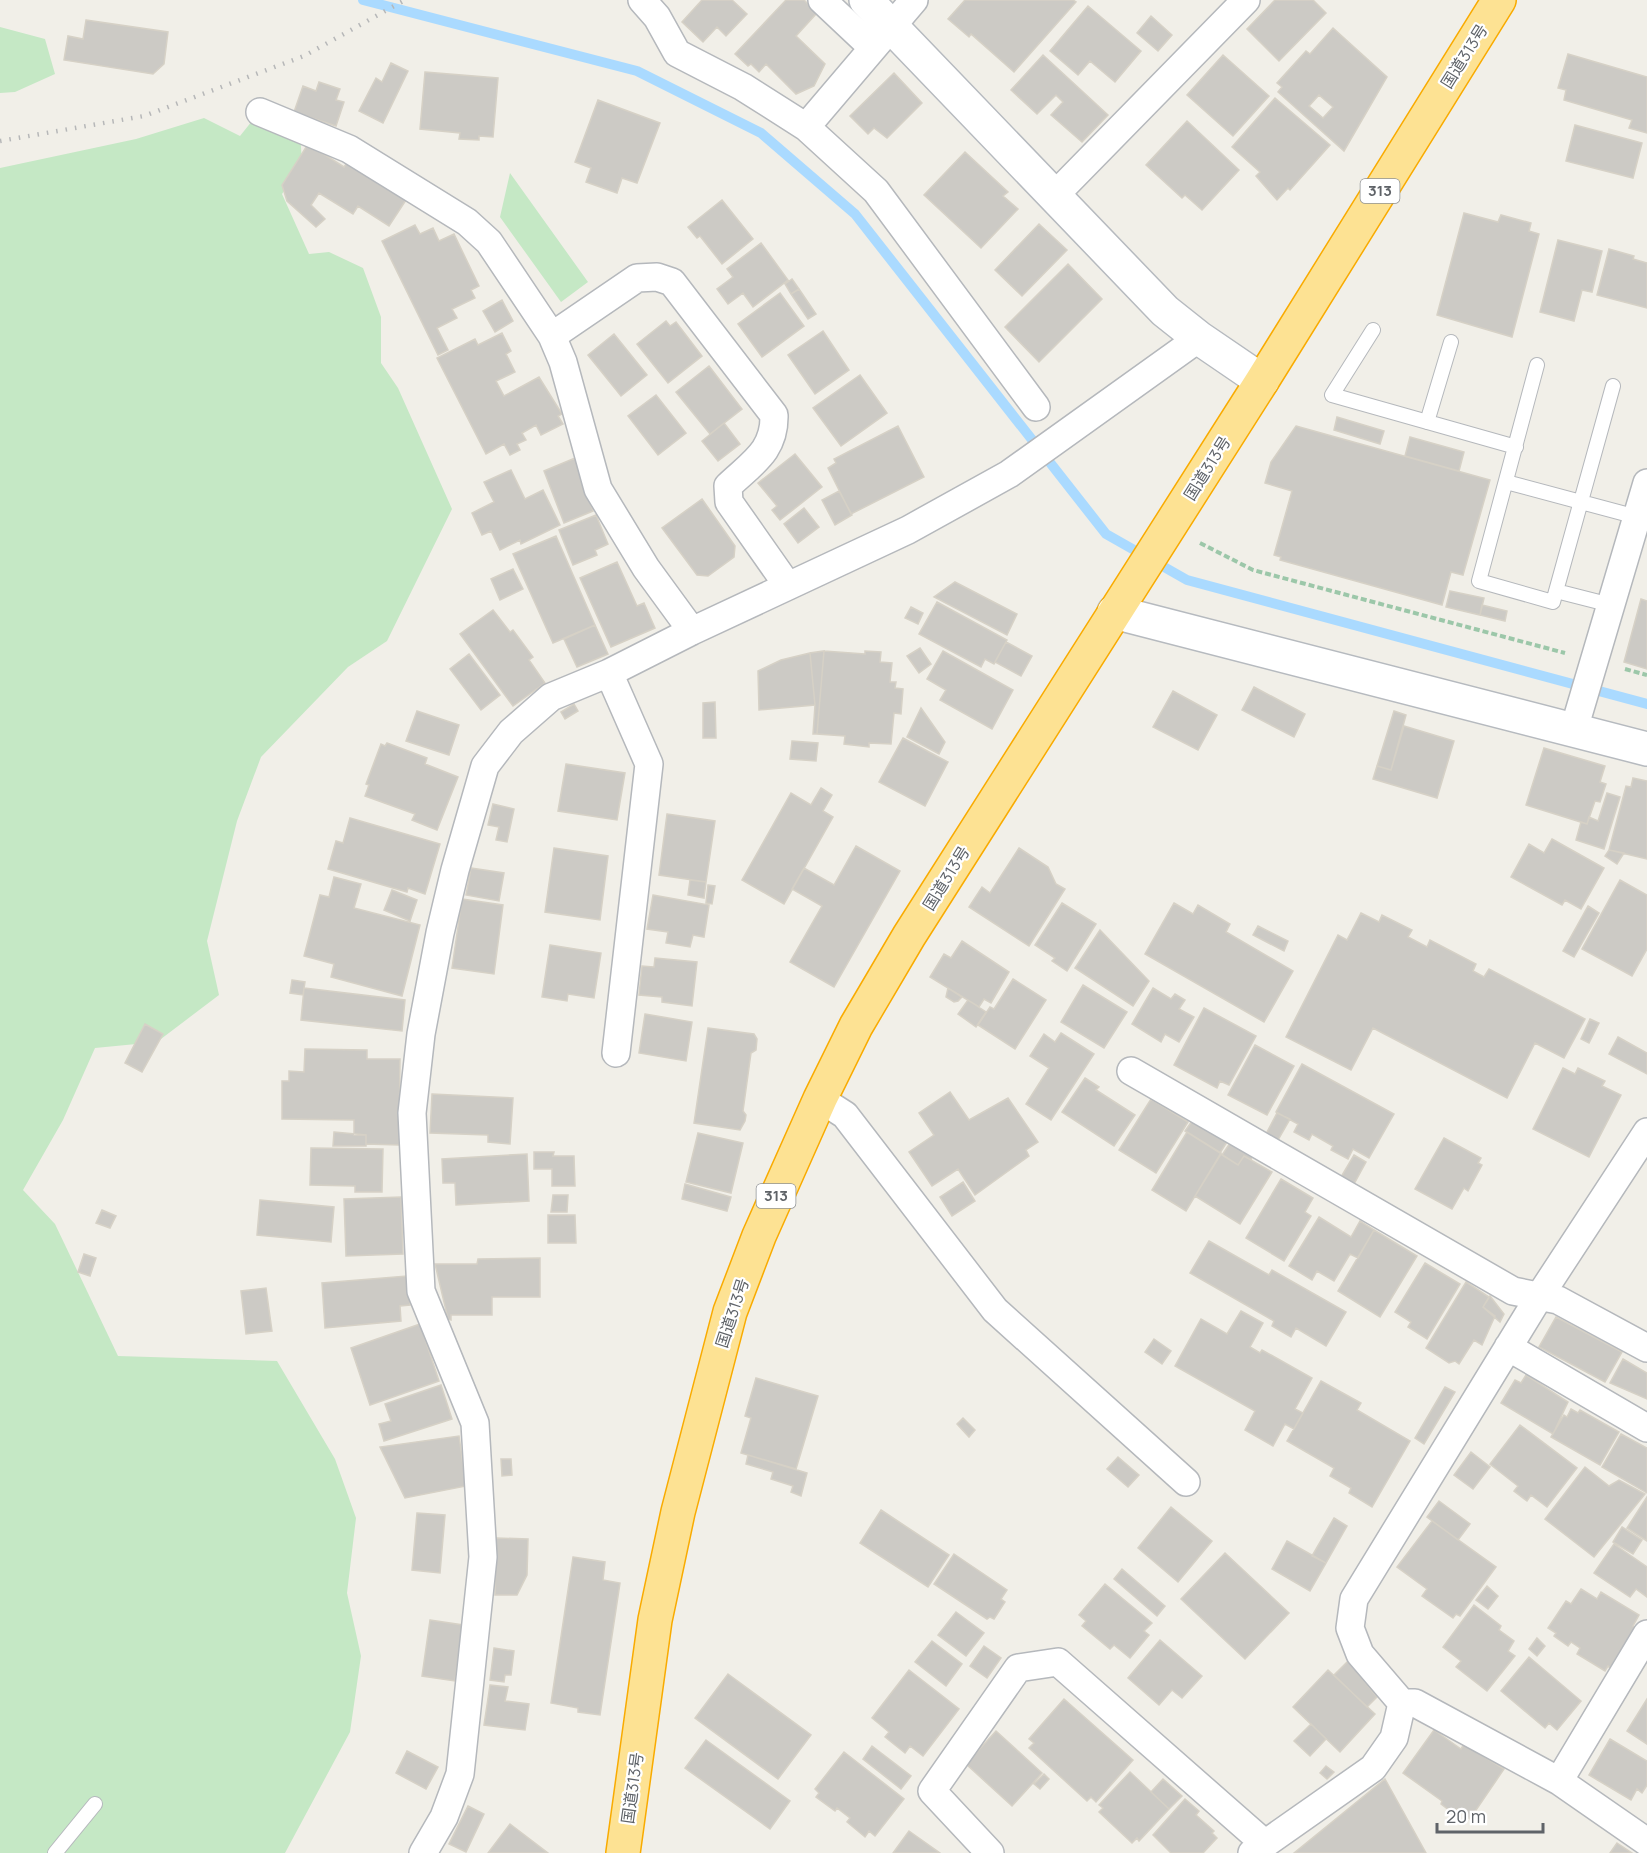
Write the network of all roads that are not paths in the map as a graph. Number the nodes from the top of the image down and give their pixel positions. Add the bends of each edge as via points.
1 (642, 0) edge
2 (822, 0) edge
3 (866, 0) edge
4 (914, 0) edge
5 (1246, 0) edge
6 (1499, 0) edge
7 (882, 37) junction
8 (260, 112) dead end
9 (806, 127) junction
10 (1055, 195) junction
11 (1373, 330) dead end
12 (552, 336) junction
13 (1199, 338) junction
14 (1451, 342) dead end
15 (1537, 365) dead end
16 (1262, 381) junction
17 (1613, 386) dead end
18 (1036, 407) dead end
19 (1427, 422) junction
20 (1516, 447) junction
21 (1506, 482) junction
22 (1646, 487) edge
23 (1581, 502) junction
24 (1637, 517) junction
25 (788, 586) junction
26 (1557, 591) junction
27 (1611, 605) junction
28 (1114, 612) junction
29 (692, 631) junction
30 (609, 673) junction
31 (1577, 718) junction
32 (1647, 749) edge
33 (616, 1053) dead end
34 (1131, 1071) dead end
35 (820, 1099) junction
36 (1647, 1132) edge
37 (1539, 1297) junction
38 (1508, 1347) junction
39 (1647, 1348) edge
40 (1647, 1428) edge
41 (1186, 1482) dead end
42 (1647, 1634) edge
43 (1402, 1703) junction
44 (1559, 1780) junction
45 (95, 1804) dead end
46 (1647, 1842) edge
47 (1258, 1848) edge
48 (55, 1853) edge
49 (423, 1853) edge
50 (623, 1853) edge
51 (990, 1853) edge

1 - 9 street via 657,17 677,53 743,87
2 - 7 street
3 - 7 street
4 - 7 street
5 - 10 street
6 - 16 highway, 国道313号 / 313
7 - 9 street
7 - 10 street
8 - 12 street via 350,149 467,222 489,242
9 - 18 street via 876,191
10 - 13 street via 1165,310
11 - 19 lane via 1332,395
12 - 25 street via 637,278 657,277 672,282 774,415 774,433 766,448 728,486 729,502
12 - 29 street via 563,362 598,489 646,568
13 - 16 street
13 - 25 street via 1009,474 908,530
14 - 19 lane
15 - 20 lane
16 - 28 highway, 国道313号 / 313 via 1180,537 1136,578
17 - 23 lane
19 - 20 lane
20 - 21 lane
21 - 23 lane
21 - 26 lane via 1479,581 1553,602
22 - 24 street
23 - 24 lane
23 - 26 lane
24 - 27 street
25 - 29 street
26 - 27 lane
27 - 31 street
28 - 31 street
28 - 35 highway, 国道313号 / 313 via 909,936 856,1026
29 - 30 street
30 - 33 street via 650,764
30 - 49 street via 551,696 511,732 485,766 455,870 421,1034 412,1113 422,1291 475,1423 483,1557 460,1774 444,1817
31 - 32 street
34 - 37 street via 1513,1291
35 - 41 street via 845,1115 995,1310
35 - 50 highway, 国道313号 / 313 via 730,1312 683,1490 655,1620
36 - 37 street
37 - 38 street
37 - 39 street via 1558,1300
38 - 40 street
38 - 43 street via 1354,1599 1350,1628 1360,1654
42 - 44 street
43 - 44 street via 1415,1703
43 - 47 street via 1394,1738 1373,1768
44 - 46 street
45 - 48 lane
47 - 51 street via 1058,1662 1018,1668 932,1791

